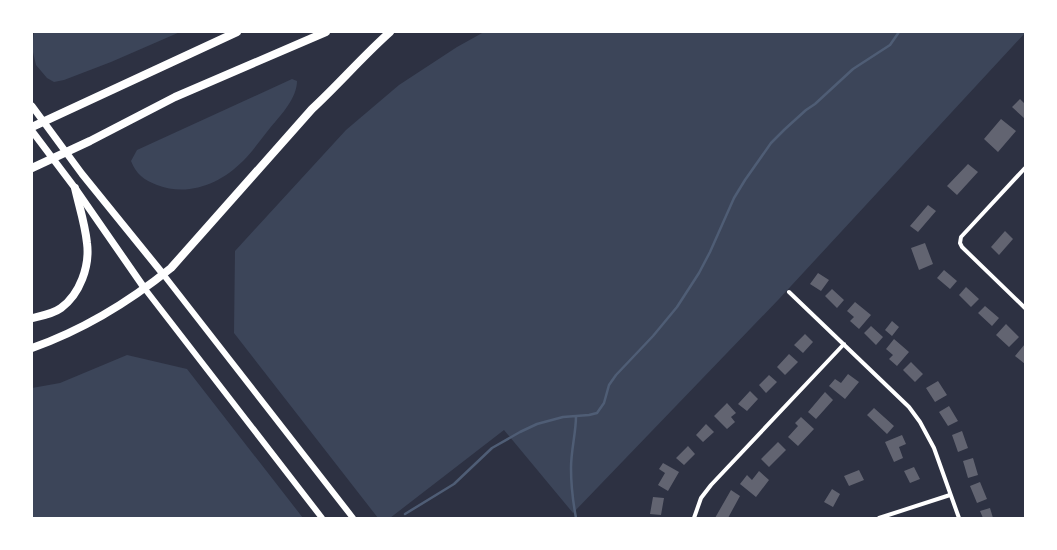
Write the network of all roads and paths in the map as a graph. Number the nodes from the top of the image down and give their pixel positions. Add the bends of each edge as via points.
1 (237, 32) edge
2 (326, 32) edge
3 (390, 32) edge
4 (32, 106) edge
5 (32, 127) edge
6 (32, 132) edge
7 (32, 168) edge
8 (1025, 168) edge
9 (75, 188) junction
10 (163, 274) junction
11 (145, 289) junction
12 (789, 292) dead end
13 (1025, 308) edge
14 (32, 318) edge
15 (844, 344) junction
16 (32, 348) edge
17 (950, 495) junction
18 (322, 518) edge
19 (353, 518) edge
20 (694, 518) edge
21 (879, 518) edge
22 (958, 518) edge

1 - 5 highway
2 - 7 highway via 175,97
3 - 10 highway via 312,109 181,258
4 - 10 main road via 82,174
6 - 9 main road
8 - 13 street via 961,237 960,243
9 - 11 main road
9 - 14 highway via 87,244 87,264 82,281 72,298 60,309
10 - 11 highway
10 - 19 main road
11 - 16 highway via 86,326
11 - 18 main road
12 - 15 street
15 - 17 street via 904,402 920,422 934,448
15 - 20 street via 711,485 701,498
17 - 21 street
17 - 22 street

